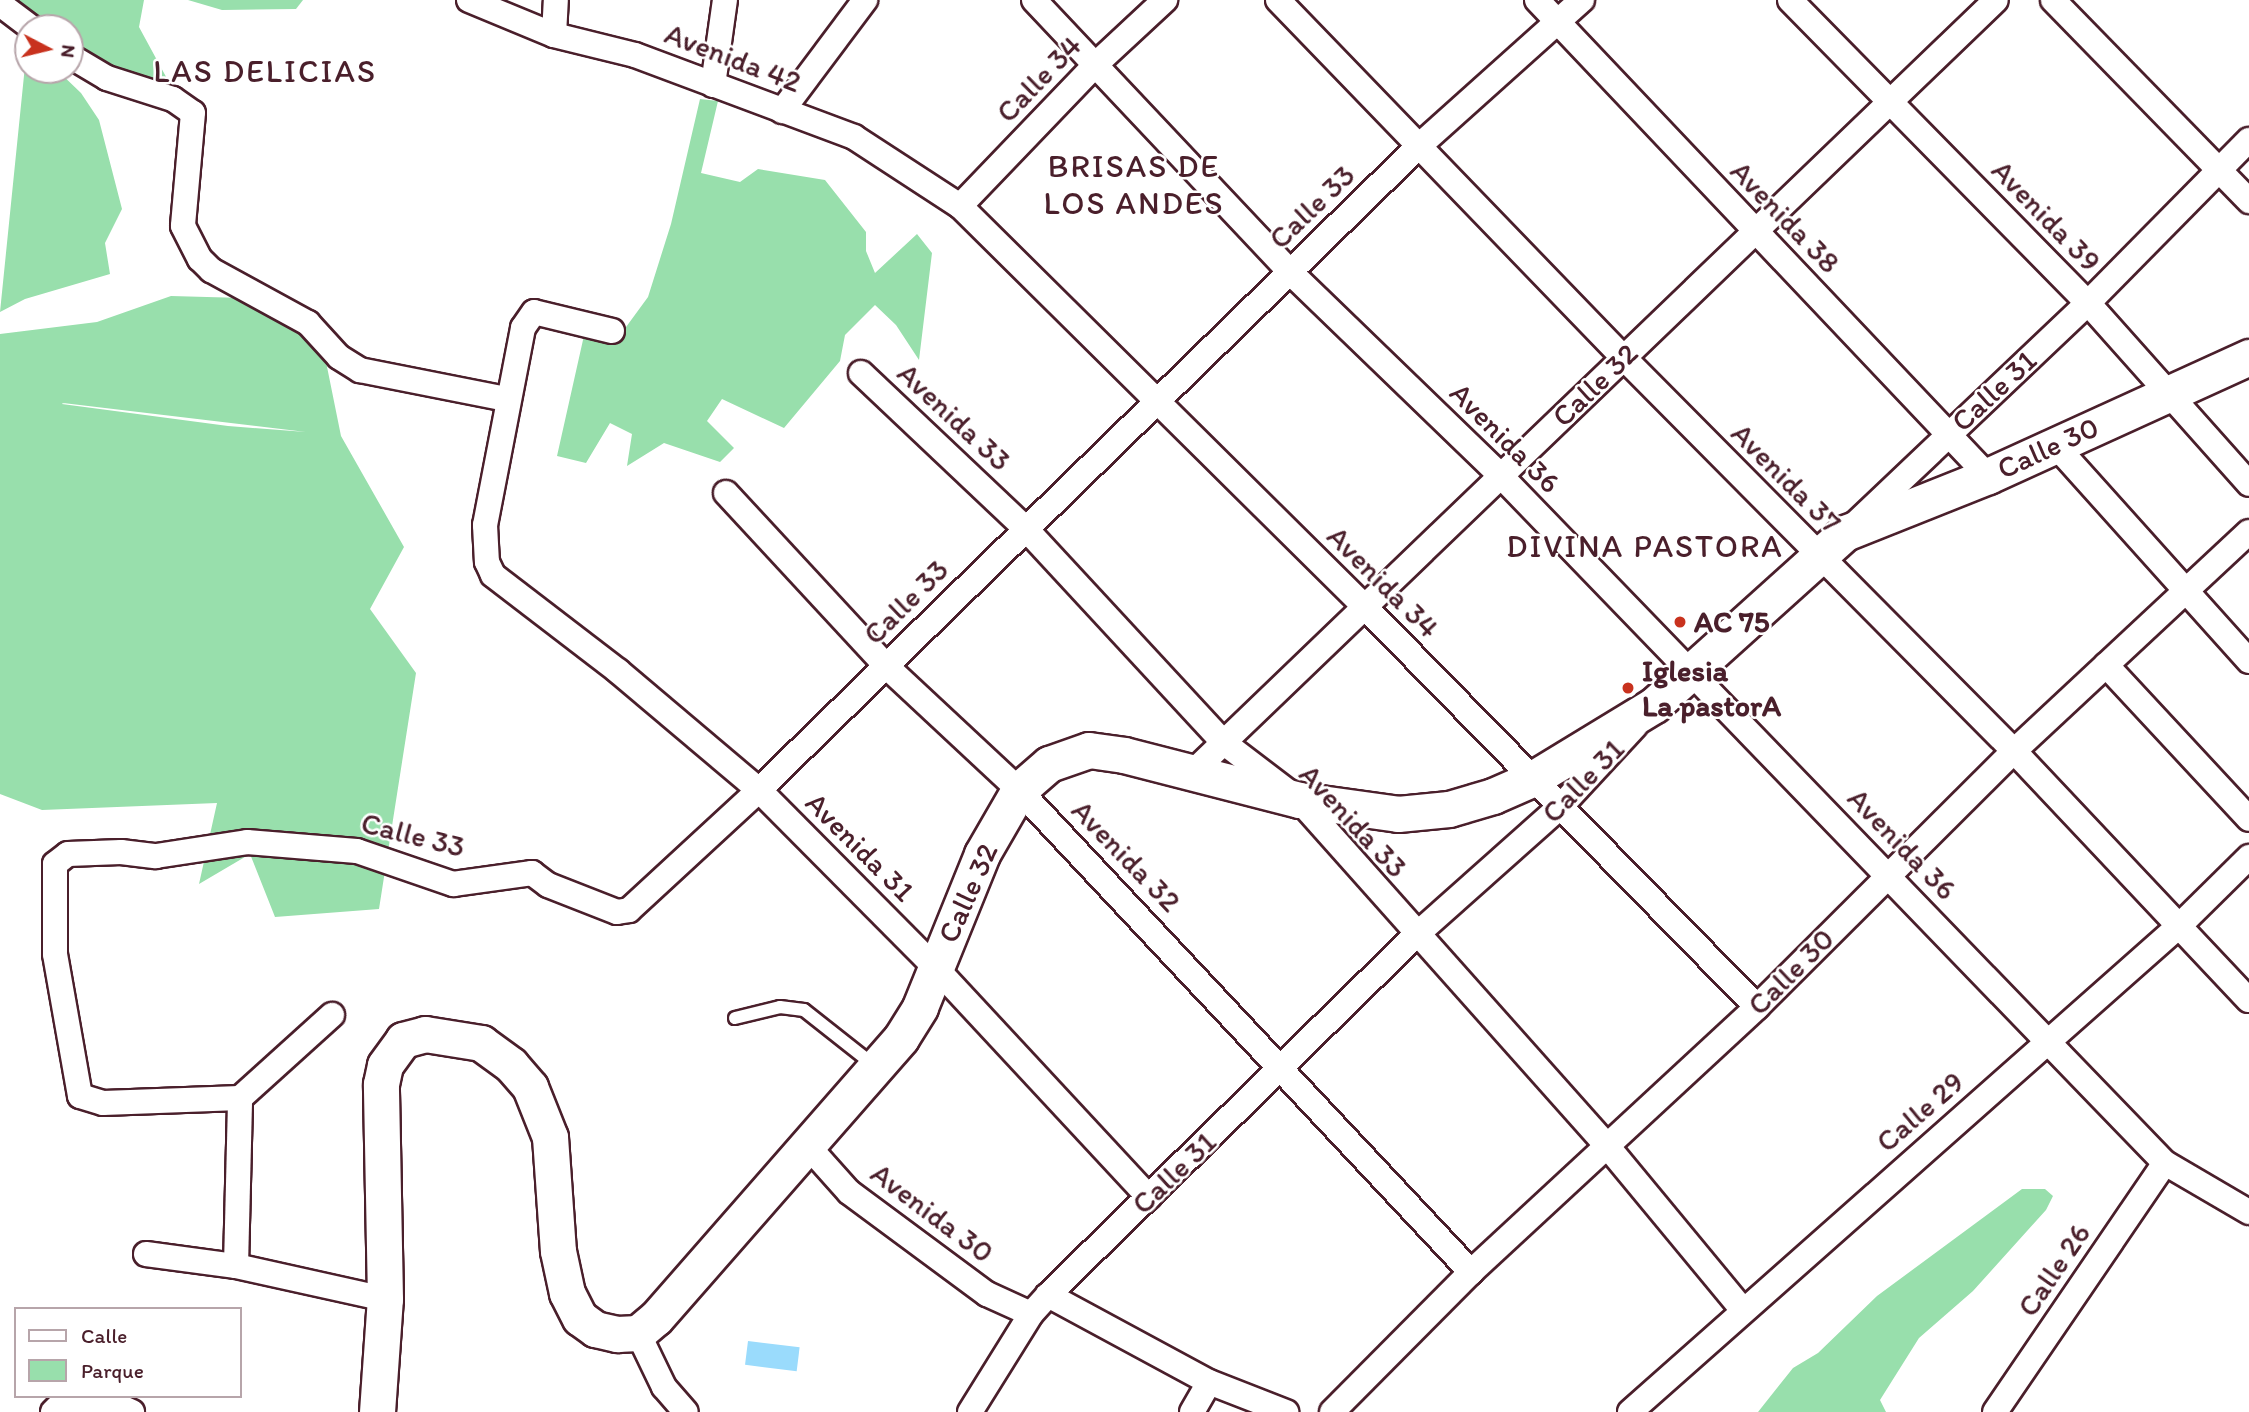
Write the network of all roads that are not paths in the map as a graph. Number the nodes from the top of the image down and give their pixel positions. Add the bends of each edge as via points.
1 (469, 0) edge
2 (556, 0) edge
3 (725, 0) edge
4 (864, 0) edge
5 (1034, 0) edge
6 (1165, 0) edge
7 (1278, 0) edge
8 (1537, 0) edge
9 (1582, 0) edge
10 (1790, 0) edge
11 (1996, 0) edge
12 (2053, 0) edge
13 (1559, 23) junction
14 (554, 35) junction
15 (84, 64) edge
16 (1095, 65) junction
17 (713, 85) junction
18 (1891, 102) junction
19 (782, 111) junction
20 (2249, 140) edge
21 (1419, 146) junction
22 (2218, 169) junction
23 (2249, 201) edge
24 (961, 206) junction
25 (1755, 232) junction
26 (1290, 272) junction
27 (2088, 303) junction
28 (612, 331) dead end
29 (2249, 357) edge
30 (1624, 358) junction
31 (861, 373) dead end
32 (2168, 392) junction
33 (507, 399) junction
34 (1157, 403) junction
35 (1950, 433) junction
36 (2056, 446) junction
37 (1501, 476) junction
38 (1988, 476) junction
39 (2249, 484) edge
40 (726, 493) dead end
41 (1025, 528) junction
42 (2249, 532) edge
43 (1845, 533) junction
44 (1819, 557) junction
45 (2186, 592) junction
46 (1365, 607) junction
47 (2249, 661) edge
48 (2106, 665) junction
49 (886, 666) junction
50 (1693, 674) junction
51 (1654, 705) junction
52 (1223, 742) junction
53 (2014, 751) junction
54 (1194, 771) junction
55 (1534, 778) junction
56 (759, 790) junction
57 (1019, 790) junction
58 (1298, 800) junction
59 (1560, 807) junction
60 (2249, 819) edge
61 (2249, 857) edge
62 (1888, 874) junction
63 (2180, 925) junction
64 (1415, 936) junction
65 (935, 967) junction
66 (2249, 1000) edge
67 (1757, 1007) junction
68 (332, 1015) dead end
69 (735, 1018) dead end
70 (2047, 1044) junction
71 (876, 1067) junction
72 (1283, 1067) junction
73 (240, 1098) junction
74 (807, 1145) junction
75 (1608, 1147) junction
76 (2165, 1163) junction
77 (1149, 1197) junction
78 (2249, 1212) edge
79 (146, 1254) dead end
80 (236, 1266) junction
81 (1471, 1272) junction
82 (1048, 1295) junction
83 (385, 1299) junction
84 (1742, 1309) junction
85 (1031, 1314) junction
86 (638, 1333) junction
87 (1209, 1382) junction
88 (53, 1412) edge
89 (132, 1412) edge
90 (377, 1412) edge
91 (686, 1412) edge
92 (970, 1412) edge
93 (1192, 1412) edge
94 (1286, 1412) edge
95 (1332, 1412) edge
96 (1630, 1412) edge
97 (1995, 1412) edge

1 - 14 street, Avenida 42
2 - 14 street
3 - 17 street
4 - 19 street
5 - 16 street, Avenida 36
6 - 16 street, Calle 34
7 - 21 street, Avenida 37
8 - 13 street, Avenida 38
9 - 13 street, Calle 33
10 - 18 street, Avenida 39
11 - 18 street, Calle 32
12 - 22 street
13 - 21 street, Calle 33
13 - 25 street, Avenida 38
14 - 17 street, Avenida 42 via 635,55
15 - 33 street via 107,78 173,99 193,113 183,226 211,270 308,323 339,357 360,370
16 - 24 street, Calle 34
16 - 26 street, Avenida 36
17 - 19 street, Avenida 42
18 - 25 street, Calle 32
18 - 27 street, Avenida 39
19 - 24 street, Avenida 42 via 854,137
20 - 22 street, Calle 31
21 - 26 street, Calle 33
21 - 30 street, Avenida 37
22 - 23 street
22 - 27 street, Calle 31
24 - 34 street, Avenida 34
25 - 30 street, Calle 32
25 - 35 street, Avenida 38
26 - 34 street, Calle 33
26 - 37 street, Avenida 36
27 - 32 street, Avenida 39
27 - 35 street, Calle 31
28 - 33 street via 534,312 523,328
29 - 32 main road, Calle 30
30 - 37 street, Calle 32
30 - 44 street, Avenida 37
31 - 41 street, Avenida 33
32 - 36 main road, Calle 30
32 - 39 street, Avenida 39
33 - 56 street, Avenida 31 via 485,525 487,562 493,575 618,671
34 - 41 street, Calle 33
34 - 46 street, Avenida 34
35 - 38 street, Avenida 38
35 - 43 street, Calle 31
36 - 38 main road, Calle 30
36 - 45 street
37 - 46 street, Calle 32
37 - 50 street, Avenida 36
38 - 43 main road, Calle 30
40 - 49 street, Avenida 32
41 - 49 street, Calle 33
41 - 52 street, Avenida 33
42 - 45 street, Calle 30
43 - 44 main road, Calle 31
44 - 50 main road, Calle 31
44 - 53 street, Avenida 37
45 - 47 street
45 - 48 street, Calle 30
46 - 52 street, Calle 32
46 - 55 street, Avenida 34
48 - 53 street, Calle 30
48 - 60 street
49 - 56 street, Calle 33
49 - 57 street, Avenida 32
50 - 51 main road, Calle 31
50 - 62 street, Avenida 36
51 - 55 main road, Calle 32
51 - 59 street, Calle 31
52 - 54 street, Calle 32
52 - 58 street, Avenida 33
53 - 62 street, Calle 30
53 - 63 street, Avenida 37
54 - 57 main road, Calle 32 via 1089,751 1049,764
54 - 58 main road, Calle 32
55 - 58 main road, Calle 32 via 1449,809 1398,814
55 - 59 street, Avenida 34
56 - 65 street, Avenida 31
56 - 73 street, Calle 33 via 629,910 617,912 548,885 532,873 453,884 357,850 247,842 156,856 68,854 55,864 55,954 80,1096 103,1103
57 - 65 main road, Calle 32 via 982,854
57 - 72 street, Avenida 32
58 - 64 street, Avenida 33
59 - 64 street, Calle 31
59 - 67 street, Avenida 34
61 - 63 street, Calle 29
62 - 67 street, Calle 30
62 - 70 street, Avenida 36
63 - 66 street, Avenida 37
63 - 70 street, Calle 29
64 - 72 street, Calle 31
64 - 75 street, Avenida 33
65 - 71 main road, Calle 32 via 920,1007
65 - 77 street, Avenida 31
67 - 75 street, Calle 30
68 - 73 street
69 - 71 lane via 780,1007 804,1010
70 - 76 street, Avenida 36
70 - 84 street, Calle 29
71 - 74 main road, Calle 32
72 - 77 street, Calle 31
72 - 81 street, Avenida 32
73 - 80 street
74 - 85 street, Avenida 30 via 849,1192 987,1294
74 - 86 main road, Calle 32
75 - 81 street, Calle 30
75 - 84 street, Avenida 33
76 - 78 street
76 - 97 street, Calle 26
77 - 82 street, Calle 31
79 - 80 street
80 - 83 street
81 - 95 street, Calle 30
82 - 85 street, Calle 31
82 - 87 street
83 - 86 main road via 384,1065 394,1049 413,1035 456,1037 481,1043 511,1065 530,1087 541,1111 550,1137 561,1267 580,1318 595,1329
83 - 90 main road
84 - 96 street, Calle 29
85 - 92 street, Calle 31
86 - 91 street via 664,1387
87 - 93 street
87 - 94 street
88 - 89 street via 65,1401 112,1403

